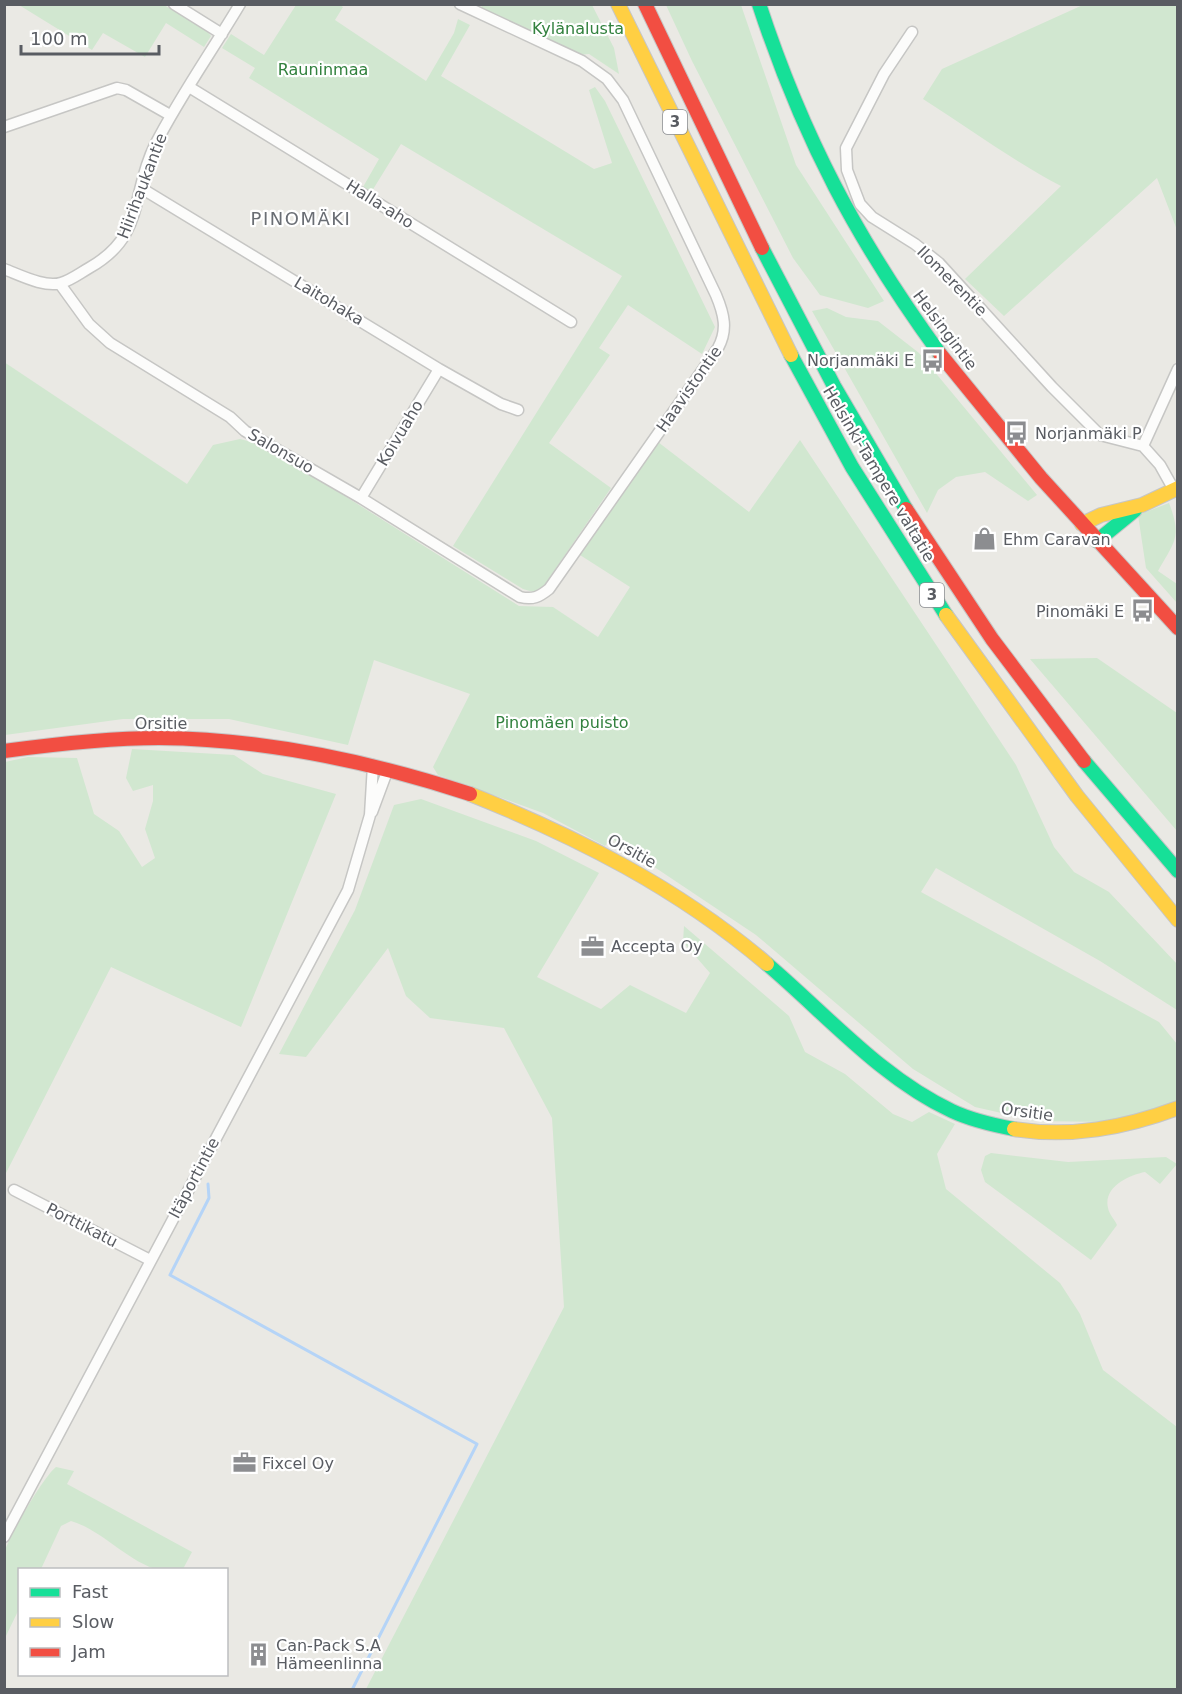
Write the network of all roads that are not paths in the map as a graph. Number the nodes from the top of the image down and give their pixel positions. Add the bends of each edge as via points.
1 (174, 4) edge
2 (240, 4) edge
3 (459, 4) edge
4 (618, 4) edge
5 (645, 4) edge
6 (759, 4) edge
7 (474, 7) edge
8 (912, 32) dead end
9 (222, 34) junction
10 (189, 87) junction
11 (170, 115) junction
12 (4, 127) edge
13 (141, 188) junction
14 (4, 269) edge
15 (60, 284) junction
16 (571, 322) dead end
17 (439, 369) junction
18 (1178, 369) edge
19 (518, 410) dead end
20 (1143, 446) junction
21 (1176, 489) edge
22 (361, 498) junction
23 (1142, 505) junction
24 (1082, 524) junction
25 (1097, 541) junction
26 (520, 597) joint
27 (1178, 628) edge
28 (4, 751) edge
29 (373, 765) junction
30 (388, 769) junction
31 (370, 815) junction
32 (1178, 871) edge
33 (1178, 920) edge
34 (1177, 1110) edge
35 (14, 1190) dead end
36 (150, 1260) junction
37 (4, 1537) edge

1 - 9 street
2 - 9 street, Hiirihaukantie
3 - 7 street
4 - 33 main road, Helsinki-Tampere valtatie / 3 via 761,298 855,471 939,606 1026,732
5 - 32 main road, Helsinki-Tampere valtatie / 3 via 833,385 914,523 1000,654 1117,802
6 - 24 main road, Helsingintie via 805,128 842,203 887,279 979,403
7 - 26 street, Haavistontie via 582,61 607,79 631,116 716,295 724,330 718,348 549,589 540,597
8 - 20 street, Ilomerentie via 884,74 846,148 846,170 860,204 872,217 939,263 1100,435
9 - 10 street, Hiirihaukantie
10 - 11 street, Hiirihaukantie
10 - 16 street, Halla-aho
11 - 12 street via 117,88
11 - 13 street, Hiirihaukantie via 152,151
13 - 15 street, Hiirihaukantie via 128,231 117,248
13 - 17 street, Laitohaka
14 - 15 street
15 - 22 street, Salonsuo via 89,324 110,343 230,417 245,431
17 - 19 street, Laitohaka
17 - 22 street, Koivuaho
18 - 20 street
20 - 21 street
21 - 23 main road
22 - 26 street, Salonsuo
23 - 24 main road
23 - 25 main road
24 - 25 main road, Helsingintie
25 - 27 main road, Helsingintie
28 - 29 main road, Orsitie via 92,741 205,740 255,744
29 - 30 main road, Orsitie
29 - 31 street, Itäportintie
30 - 31 street, Itäportintie
30 - 34 main road, Orsitie via 510,809 609,856 669,891 763,960 899,1077 958,1112 994,1125 1068,1134 1126,1127
31 - 36 street, Itäportintie via 348,890
35 - 36 street, Porttikatu
36 - 37 street, Itäportintie

